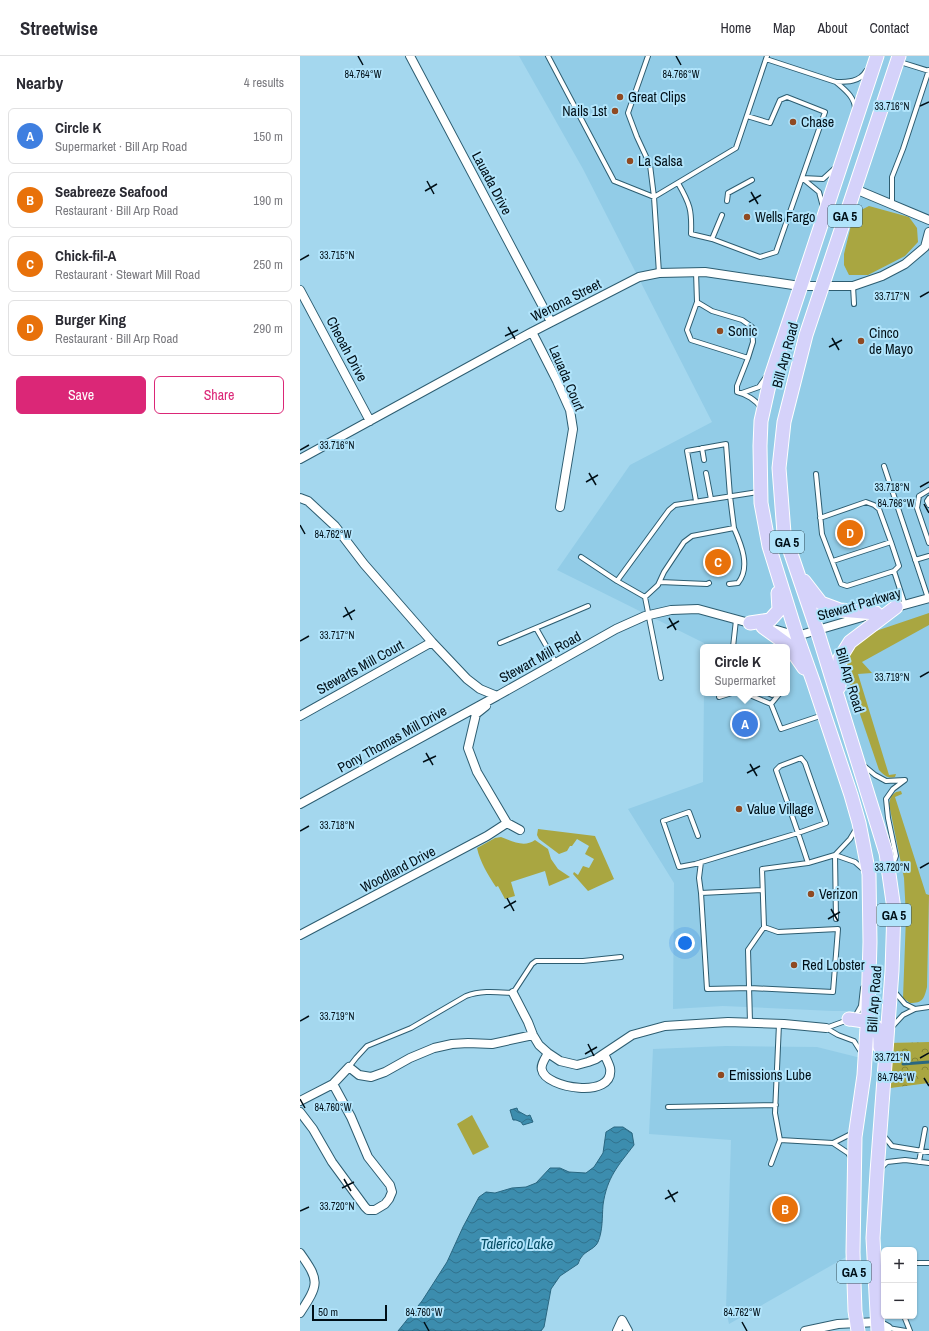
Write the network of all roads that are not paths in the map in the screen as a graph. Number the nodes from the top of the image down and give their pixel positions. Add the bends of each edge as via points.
1 (410, 56) edge
2 (548, 56) edge
3 (648, 56) edge
4 (872, 56) edge
5 (877, 56) edge
6 (767, 58) edge
7 (898, 59) edge
8 (929, 70) edge
9 (836, 82) junction
10 (747, 116) junction
11 (851, 123) junction
12 (836, 163) dead end
13 (802, 178) junction
14 (752, 180) dead end
15 (678, 183) junction
16 (855, 189) junction
17 (654, 198) junction
18 (727, 201) dead end
19 (892, 204) junction
20 (722, 215) dead end
21 (822, 220) junction
22 (929, 220) edge
23 (929, 232) edge
24 (712, 238) junction
25 (696, 272) junction
26 (659, 273) junction
27 (800, 286) junction
28 (822, 286) junction
29 (853, 286) junction
30 (300, 290) edge
31 (697, 302) junction
32 (854, 304) dead end
33 (551, 322) junction
34 (532, 332) junction
35 (784, 336) junction
36 (748, 358) junction
37 (742, 393) junction
38 (763, 412) junction
39 (370, 421) junction
40 (702, 448) junction
41 (300, 459) edge
42 (704, 460) dead end
43 (884, 466) dead end
44 (706, 473) dead end
45 (816, 474) dead end
46 (929, 490) edge
47 (761, 491) junction
48 (730, 496) junction
49 (300, 498) edge
50 (929, 498) edge
51 (711, 499) junction
52 (696, 501) junction
53 (929, 505) edge
54 (560, 506) dead end
55 (820, 518) junction
56 (734, 528) junction
57 (891, 542) junction
58 (929, 543) edge
59 (769, 546) junction
60 (929, 556) edge
61 (581, 557) dead end
62 (915, 560) junction
63 (833, 562) junction
64 (894, 571) junction
65 (798, 574) junction
66 (617, 581) junction
67 (660, 582) junction
68 (709, 583) dead end
69 (729, 584) dead end
70 (645, 597) junction
71 (928, 598) edge
72 (588, 606) dead end
73 (900, 606) junction
74 (876, 613) junction
75 (647, 616) junction
76 (736, 619) junction
77 (750, 623) junction
78 (764, 627) junction
79 (536, 628) junction
80 (818, 630) junction
81 (797, 636) junction
82 (432, 642) junction
83 (500, 643) dead end
84 (733, 644) edge
85 (787, 644) edge
86 (790, 648) edge
87 (556, 663) junction
88 (661, 678) dead end
89 (813, 681) junction
90 (497, 696) junction
91 (722, 696) edge
92 (752, 696) edge
93 (777, 696) edge
94 (719, 697) dead end
95 (839, 699) junction
96 (771, 704) junction
97 (824, 714) junction
98 (300, 716) edge
99 (858, 761) junction
100 (300, 804) edge
101 (507, 823) junction
102 (859, 823) junction
103 (520, 830) dead end
104 (798, 833) junction
105 (698, 836) dead end
106 (835, 855) junction
107 (701, 862) junction
108 (808, 863) junction
109 (869, 874) junction
110 (889, 875) junction
111 (762, 890) junction
112 (702, 893) junction
113 (836, 919) dead end
114 (764, 927) junction
115 (300, 935) edge
116 (621, 957) dead end
117 (863, 986) dead end
118 (750, 988) junction
119 (891, 988) junction
120 (513, 993) junction
121 (929, 1007) edge
122 (915, 1009) junction
123 (848, 1019) junction
124 (750, 1022) junction
125 (867, 1023) junction
126 (779, 1024) junction
127 (826, 1028) junction
128 (888, 1031) junction
129 (533, 1036) junction
130 (548, 1053) junction
131 (604, 1054) junction
132 (865, 1059) junction
133 (348, 1067) junction
134 (884, 1074) junction
135 (333, 1084) junction
136 (300, 1101) edge
137 (776, 1105) junction
138 (668, 1107) dead end
139 (300, 1112) edge
140 (925, 1129) dead end
141 (856, 1132) junction
142 (880, 1132) junction
143 (780, 1140) junction
144 (833, 1143) junction
145 (921, 1151) junction
146 (929, 1152) edge
147 (919, 1162) junction
148 (929, 1163) edge
149 (770, 1164) dead end
150 (855, 1164) junction
151 (877, 1172) junction
152 (300, 1253) edge
153 (917, 1263) edge
154 (929, 1263) edge
155 (300, 1313) edge
156 (905, 1319) edge
157 (857, 1327) edge
158 (881, 1328) edge
159 (616, 1331) edge
160 (628, 1331) edge
161 (806, 1331) edge
162 (906, 1331) edge
163 (910, 1331) edge

1 - 33 street, Lauada Drive
2 - 17 lane via 614,181
3 - 17 lane via 628,113 650,165
4 - 9 lane via 866,73 861,78
5 - 11 main road, Bill Arp Road / GA 5
6 - 9 lane
6 - 10 lane
7 - 8 lane
7 - 16 main road, Bill Arp Road / GA 5
8 - 19 lane via 892,177
9 - 11 lane via 847,91 855,104
10 - 13 lane via 770,123 780,100 787,97 824,112
10 - 15 lane via 736,148
11 - 21 main road, Bill Arp Road / GA 5
12 - 13 lane via 834,170 823,179
13 - 21 lane via 819,192 823,208
13 - 24 lane via 776,252 760,257
14 - 18 lane via 728,193
15 - 17 lane
15 - 24 lane via 689,202 691,234
16 - 19 street
16 - 28 main road, Bill Arp Road / GA 5
17 - 26 lane
19 - 22 street
20 - 24 lane
21 - 27 main road, Bill Arp Road / GA 5
23 - 29 street, Wenona Street via 925,247 905,264 882,276
25 - 26 street, Wenona Street
25 - 27 street, Wenona Street
25 - 31 lane
26 - 33 street, Wenona Street via 639,278
27 - 28 street, Wenona Street
27 - 35 main road, Bill Arp Road / GA 5
28 - 29 street, Wenona Street
28 - 65 main road, Bill Arp Road / GA 5 via 806,335 784,422 779,468 784,533
29 - 32 lane
30 - 39 street, Cheoah Drive
31 - 36 lane via 712,311 742,320 752,327 753,342
31 - 36 lane via 687,330 691,340
33 - 34 street, Wenona Street
34 - 39 street, Wenona Street
34 - 54 street, Lauada Court via 570,410 573,429
35 - 37 lane via 759,388
35 - 38 main road, Bill Arp Road / GA 5
36 - 37 lane via 737,386 737,392
37 - 38 lane via 754,400
38 - 47 main road, Bill Arp Road / GA 5 via 760,446
39 - 41 street, Wenona Street
40 - 42 lane
40 - 48 lane via 726,444
40 - 52 lane via 686,451
43 - 62 lane
44 - 51 lane
45 - 55 lane
46 - 58 lane via 919,496 917,508
47 - 48 lane
47 - 59 main road, Bill Arp Road / GA 5
48 - 51 lane
48 - 56 lane
49 - 82 street, Stewart Mill Road via 308,501 335,526 364,564
50 - 53 lane
51 - 52 lane
52 - 66 lane via 675,505 669,510
55 - 57 lane via 866,502 880,509
55 - 63 lane via 822,534
56 - 67 lane via 692,536 684,542
56 - 69 lane via 745,560 745,569 738,583
57 - 63 lane
57 - 64 lane via 899,566
59 - 77 main road via 779,610 770,620
59 - 81 main road, Bill Arp Road / GA 5
60 - 62 lane
61 - 66 lane
62 - 71 lane
63 - 64 lane via 841,584 848,586
64 - 73 lane
65 - 74 main road via 821,603 840,610
65 - 80 main road, Bill Arp Road / GA 5
66 - 70 lane
67 - 68 lane
67 - 70 lane
70 - 75 lane
71 - 73 street, Stewart Parkway
72 - 79 lane
73 - 74 street, Stewart Parkway
73 - 95 main road via 850,642 840,658
74 - 80 street, Stewart Parkway
75 - 76 street, Stewart Mill Road via 671,610 698,609
75 - 87 street, Stewart Mill Road via 616,629
75 - 88 lane
76 - 77 street, Stewart Mill Road
76 - 84 lane
77 - 78 street, Stewart Mill Road
78 - 81 street, Stewart Mill Road
78 - 85 main road
79 - 83 lane
79 - 87 lane
80 - 81 street, Stewart Parkway
80 - 95 main road, Bill Arp Road / GA 5
81 - 89 main road, Bill Arp Road / GA 5
82 - 90 street, Stewart Mill Road via 466,679 480,690
82 - 98 street, Stewarts Mill Court
86 - 89 main road
87 - 90 street, Stewart Mill Road
89 - 97 main road, Bill Arp Road / GA 5
90 - 100 street, Pony Thomas Mill Drive
90 - 101 street via 476,714 468,748 478,772
91 - 94 lane
92 - 96 lane
93 - 96 lane
95 - 99 main road, Bill Arp Road / GA 5
96 - 97 lane via 781,729
97 - 102 main road, Bill Arp Road / GA 5
99 - 110 main road, Bill Arp Road / GA 5 via 886,853
99 - 110 lane via 886,781 905,780 893,789 886,799 896,856
101 - 103 street
101 - 115 street, Woodland Drive
102 - 106 lane via 850,839
102 - 109 main road, Bill Arp Road / GA 5
104 - 104 lane via 826,823 801,758 776,770
104 - 107 lane
104 - 108 lane
105 - 107 lane via 690,812 663,821 679,867
106 - 108 lane
106 - 109 lane via 855,862
106 - 113 lane
107 - 112 lane via 699,878
108 - 111 lane via 762,868
109 - 125 main road, Bill Arp Road / GA 5
110 - 119 main road, Bill Arp Road / GA 5 via 894,909
111 - 112 lane
111 - 114 lane
112 - 118 lane via 707,989
114 - 118 lane via 748,950
114 - 118 lane via 778,932 838,929 833,992
116 - 120 lane via 583,961 536,961
117 - 123 lane via 861,1006 856,1015
118 - 124 lane
119 - 122 lane via 905,1004
119 - 128 main road, Bill Arp Road / GA 5
120 - 129 street
120 - 133 lane via 475,992 466,996 411,1028 367,1046
121 - 122 lane
122 - 128 lane via 903,1015
123 - 125 main road
123 - 127 lane
124 - 126 street
124 - 131 street via 666,1026 632,1035
125 - 132 main road, Bill Arp Road / GA 5
125 - 134 main road via 877,1027 880,1035 880,1056
126 - 127 street
126 - 137 lane
127 - 132 lane via 854,1041
128 - 134 main road, Bill Arp Road / GA 5
129 - 130 street
129 - 133 street via 492,1044 468,1043 434,1048 371,1077 359,1075
130 - 131 street via 560,1061 577,1065
130 - 131 street via 542,1066 544,1075 569,1087 582,1088 602,1084 609,1076 610,1070
132 - 141 main road, Bill Arp Road / GA 5
133 - 135 street
134 - 142 main road, Bill Arp Road / GA 5
135 - 136 street
135 - 139 street via 368,1157 390,1185 392,1192 385,1204 374,1210 365,1207
137 - 138 lane
137 - 143 lane
140 - 145 lane
141 - 144 lane
141 - 150 main road, Bill Arp Road / GA 5
142 - 145 lane via 892,1146
142 - 151 main road, Bill Arp Road / GA 5
143 - 144 lane
143 - 149 lane
144 - 150 lane via 848,1153
145 - 146 lane
145 - 147 lane
147 - 148 lane
147 - 151 lane via 887,1162
150 - 157 main road, Bill Arp Road / GA 5 via 854,1252
151 - 158 main road, Bill Arp Road / GA 5 via 873,1238
152 - 155 street via 312,1270 315,1286
153 - 154 lane
156 - 163 lane
157 - 158 street
157 - 161 street via 838,1324
158 - 162 lane
159 - 160 street via 622,1320

